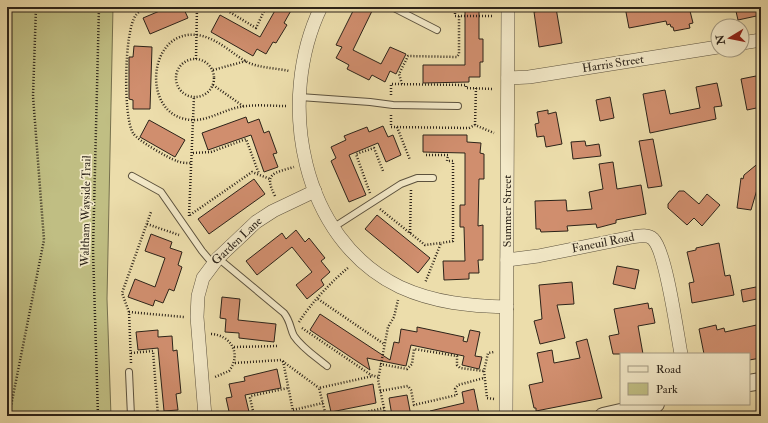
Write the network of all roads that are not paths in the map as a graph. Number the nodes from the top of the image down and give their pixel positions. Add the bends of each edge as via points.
1 (321, 7) edge
2 (392, 7) edge
3 (508, 7) edge
4 (437, 30) dead end
5 (761, 40) edge
6 (750, 42) edge
7 (710, 48) edge
8 (508, 78) junction
9 (298, 97) junction
10 (458, 106) dead end
11 (132, 176) dead end
12 (433, 178) dead end
13 (315, 191) junction
14 (334, 227) junction
15 (507, 260) junction
16 (215, 261) junction
17 (507, 307) junction
18 (681, 353) edge
19 (327, 366) dead end
20 (129, 372) road end
21 (761, 381) edge
22 (750, 383) edge
23 (652, 405) edge
24 (199, 414) edge
25 (131, 416) edge
26 (506, 416) edge
27 (603, 416) edge

1 - 9 street via 306,47
2 - 4 lane
3 - 8 street, Summer Street
5 - 6 street
7 - 8 street, Harris Street via 529,77
8 - 15 street, Summer Street
9 - 10 lane via 393,106
9 - 13 street via 301,142
11 - 16 lane via 161,192 188,231
12 - 14 lane via 411,180 385,193
13 - 14 street
13 - 16 street, Garden Lane via 264,216
14 - 17 street via 360,259 399,287 442,302
15 - 17 street, Summer Street
15 - 18 street, Faneuil Road via 632,236 653,239 658,246 665,269
16 - 19 lane via 284,314 299,343
16 - 24 street, Garden Lane via 200,286 197,307
17 - 26 street, Summer Street
20 - 25 lane
21 - 22 street
23 - 27 street

